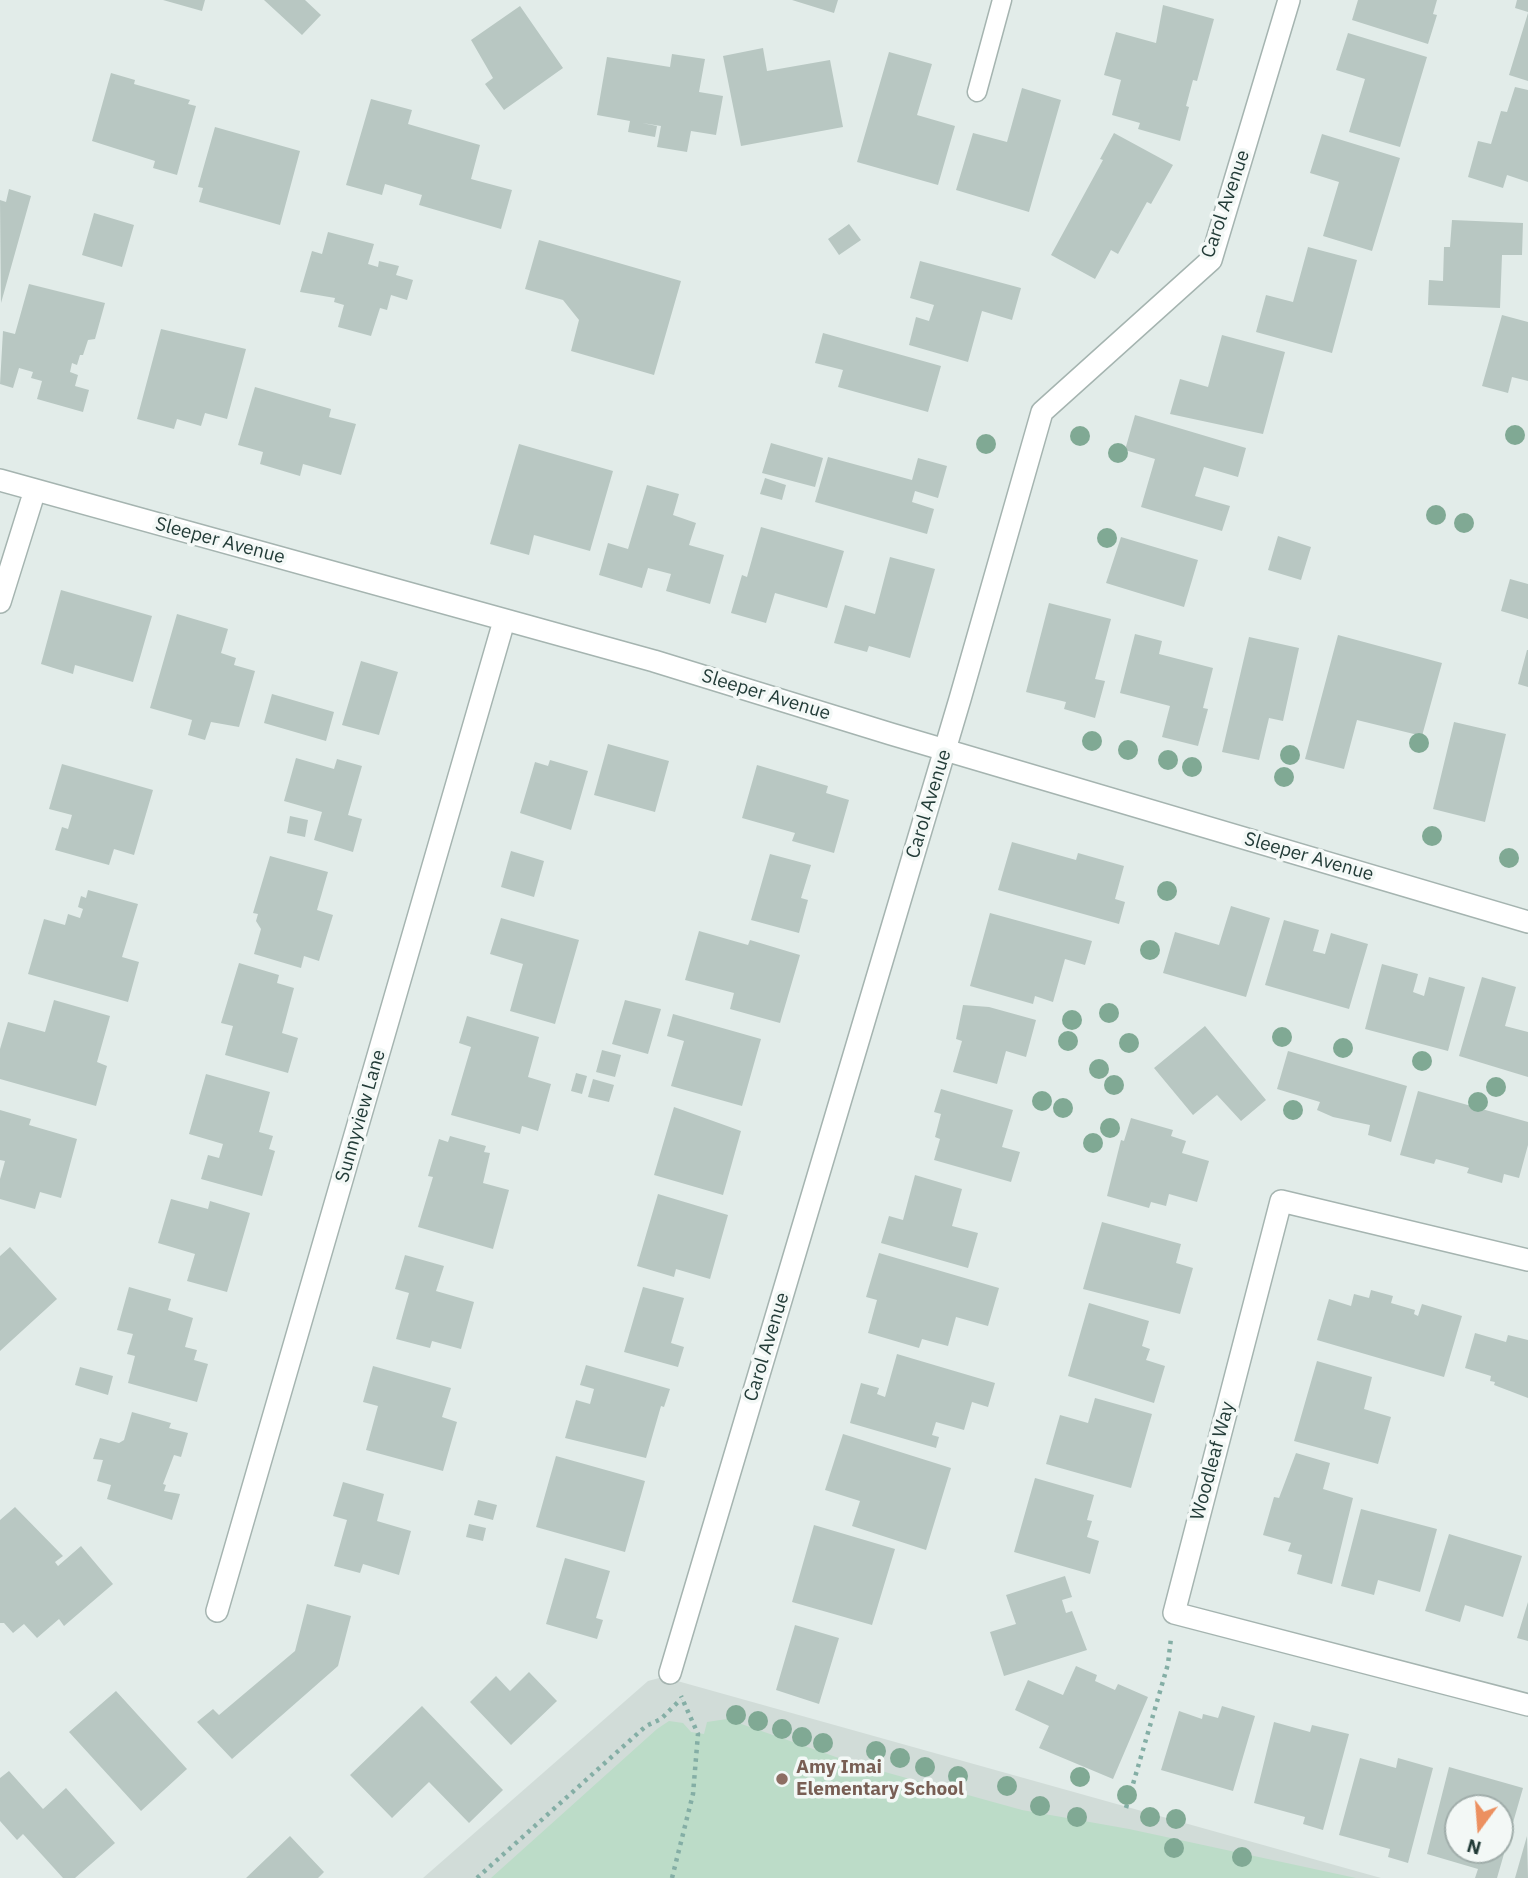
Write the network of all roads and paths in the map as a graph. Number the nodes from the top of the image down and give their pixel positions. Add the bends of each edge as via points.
1 (1002, 0) edge
2 (1289, 0) edge
3 (977, 92) dead end
4 (0, 480) edge
5 (35, 490) junction
6 (0, 602) edge
7 (504, 621) junction
8 (946, 749) junction
9 (1528, 922) edge
10 (1528, 1260) edge
11 (217, 1611) dead end
12 (1174, 1613) junction
13 (670, 1673) joint
14 (682, 1698) junction
15 (1528, 1705) edge
16 (1126, 1808) dead end
17 (477, 1878) edge
18 (672, 1878) edge

1 - 3 lane
2 - 8 street, Carol Avenue via 1211,260 1042,412
4 - 5 street, Sleeper Avenue
5 - 6 street
5 - 7 street, Sleeper Avenue
7 - 8 street, Sleeper Avenue
7 - 11 street, Sunnyview Lane
8 - 9 street, Sleeper Avenue
8 - 13 street, Carol Avenue
10 - 12 street, Woodleaf Way via 1281,1201
12 - 15 street
12 - 16 path via 1168,1664
13 - 14 path
14 - 17 path
14 - 18 path via 698,1734 693,1794

